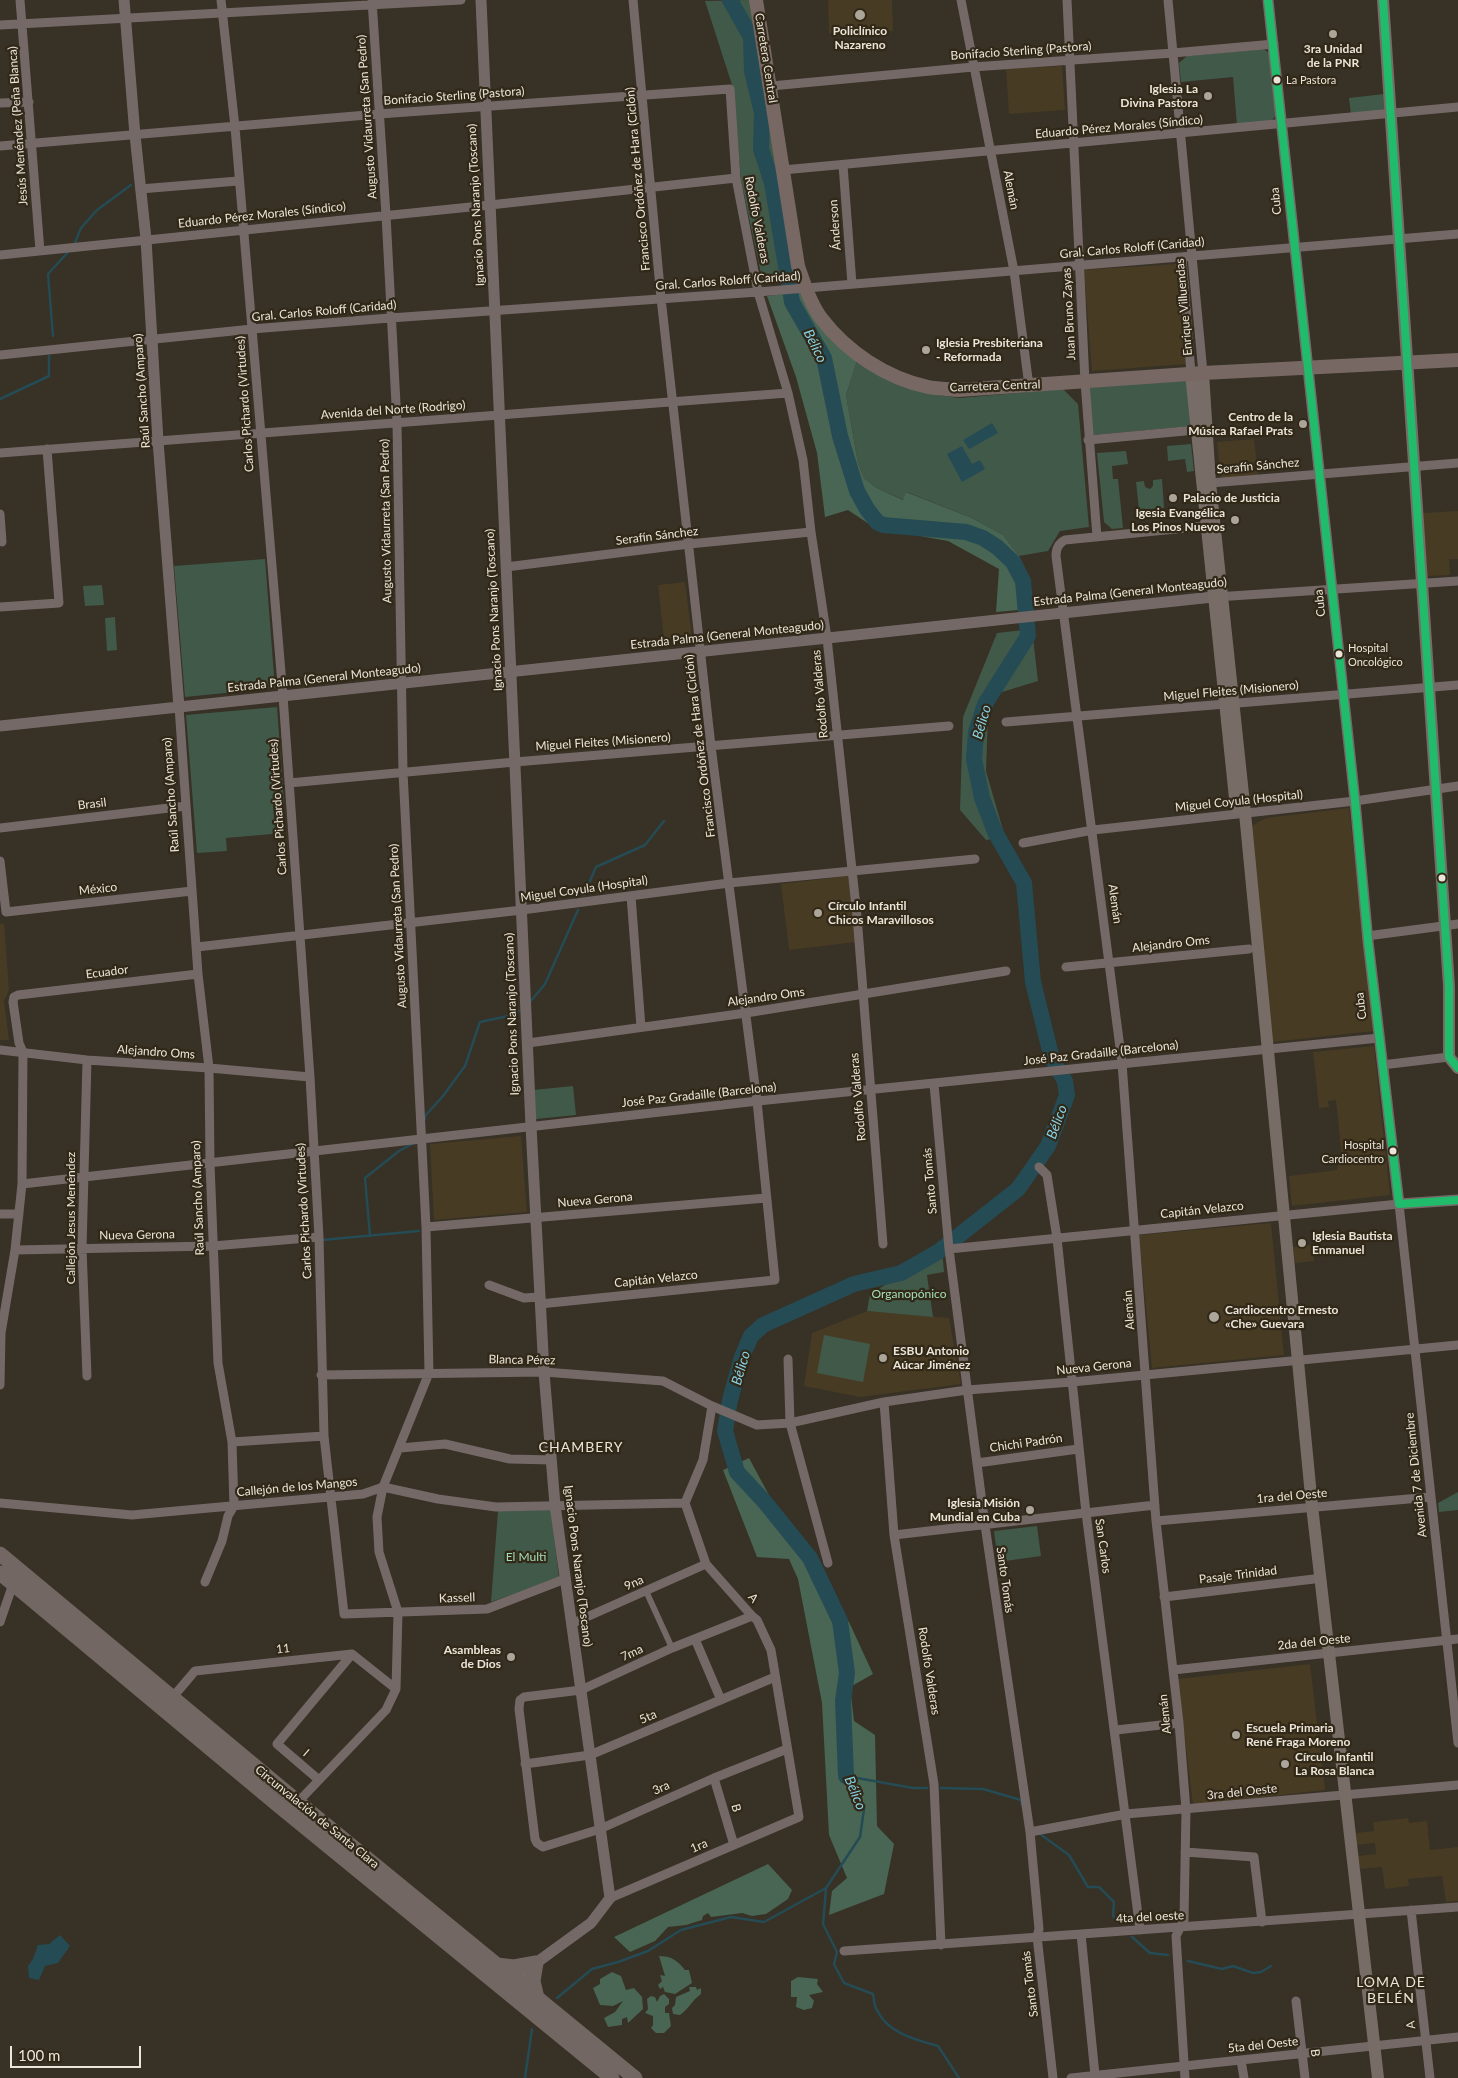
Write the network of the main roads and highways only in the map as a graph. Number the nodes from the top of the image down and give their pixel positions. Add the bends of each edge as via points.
1 (756, 0) edge
2 (1383, 0) edge
3 (1458, 360) edge
4 (1408, 363) junction
5 (1197, 374) junction
6 (1218, 596) junction
7 (1241, 814) junction
8 (1453, 985) edge
9 (1262, 1050) junction
10 (1458, 1068) edge
11 (1309, 1507) junction
12 (0, 1554) edge
13 (0, 1573) edge
14 (1325, 1654) junction
15 (497, 1966) junction
16 (512, 1986) junction
17 (536, 2003) junction
18 (549, 2017) junction
19 (1370, 2046) junction
20 (612, 2078) edge
21 (635, 2078) edge
22 (1370, 2078) edge
23 (1378, 2078) edge

1 - 5 main road, Carretera Central via 803,288 820,317 863,359 882,371 928,387 958,390
2 - 4 main road
3 - 4 main road, Carretera Central
4 - 5 main road, Carretera Central
4 - 8 main road via 1445,926
5 - 6 main road via 1210,482
5 - 6 main road via 1196,430 1206,526
6 - 7 main road
7 - 9 main road
7 - 9 main road via 1249,949
8 - 10 main road via 1449,1058
9 - 11 main road
11 - 14 main road
11 - 14 main road via 1314,1579
12 - 15 highway, Circunvalación de Santa Clara
13 - 16 highway, Circunvalación de Santa Clara via 330,1848
14 - 19 main road
15 - 16 highway, Circunvalación de Santa Clara
15 - 17 highway via 536,1963 533,1981
16 - 17 highway, Circunvalación de Santa Clara
17 - 18 highway, Circunvalación de Santa Clara
18 - 20 highway, Circunvalación de Santa Clara
18 - 21 highway, Circunvalación de Santa Clara
19 - 22 main road
19 - 23 main road

